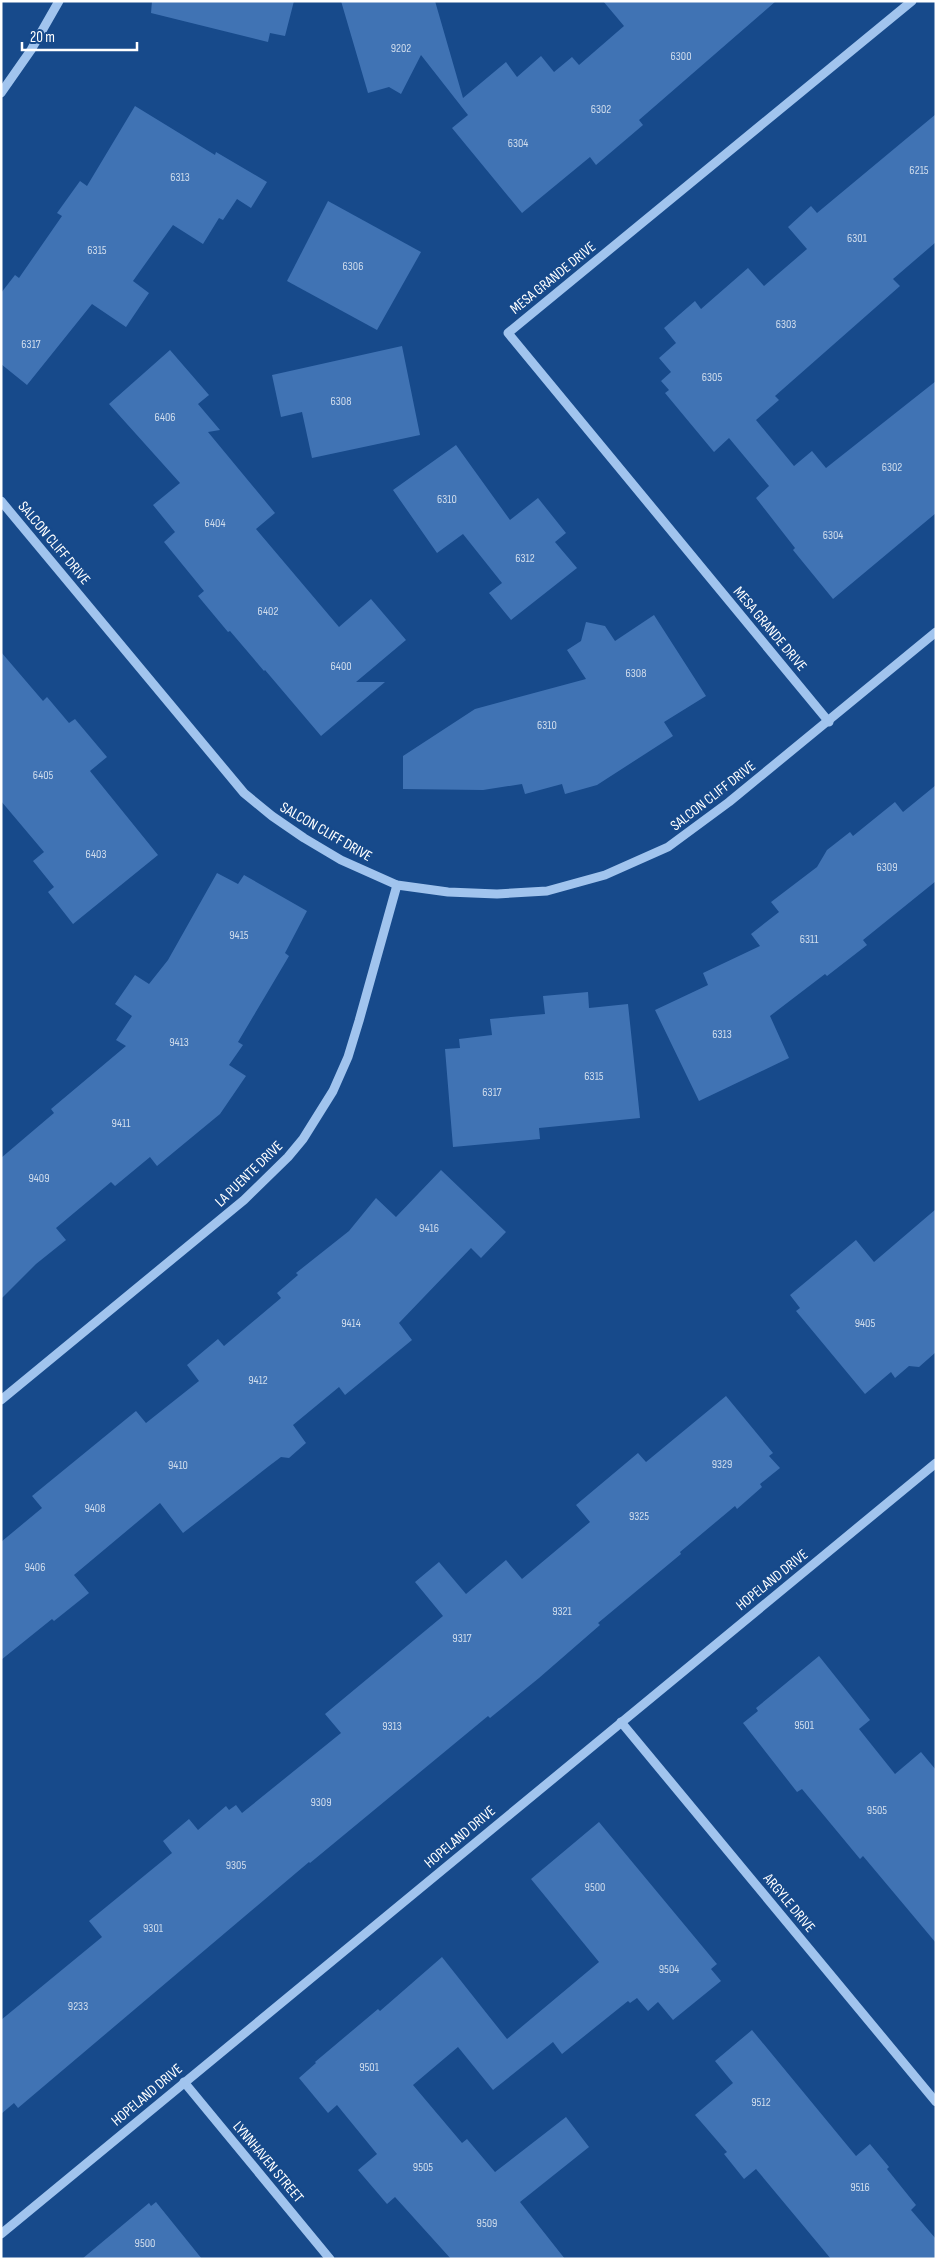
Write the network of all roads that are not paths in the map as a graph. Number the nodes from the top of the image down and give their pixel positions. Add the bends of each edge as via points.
1 (59, 1) edge
2 (912, 1) edge
3 (1, 93) edge
4 (1, 501) edge
5 (936, 632) edge
6 (828, 722) junction
7 (398, 885) junction
8 (1, 1400) edge
9 (936, 1462) edge
10 (621, 1722) junction
11 (184, 2082) junction
12 (936, 2102) edge
13 (1, 2234) edge
14 (330, 2259) edge

1 - 3 street via 32,50
2 - 6 street, MESA GRANDE DRIVE via 508,333
4 - 7 street, SALCON CLIFF DRIVE via 244,793 304,838 341,860
5 - 6 street, SALCON CLIFF DRIVE
6 - 7 street, SALCON CLIFF DRIVE via 730,802 668,847 605,875 547,891 498,894
7 - 8 street, LA PUENTE DRIVE via 348,1057 333,1091 303,1139 244,1200
9 - 10 street, HOPELAND DRIVE
10 - 11 street, HOPELAND DRIVE
10 - 12 street, ARGYLE DRIVE
11 - 13 street, HOPELAND DRIVE
11 - 14 street, LYNNHAVEN STREET

